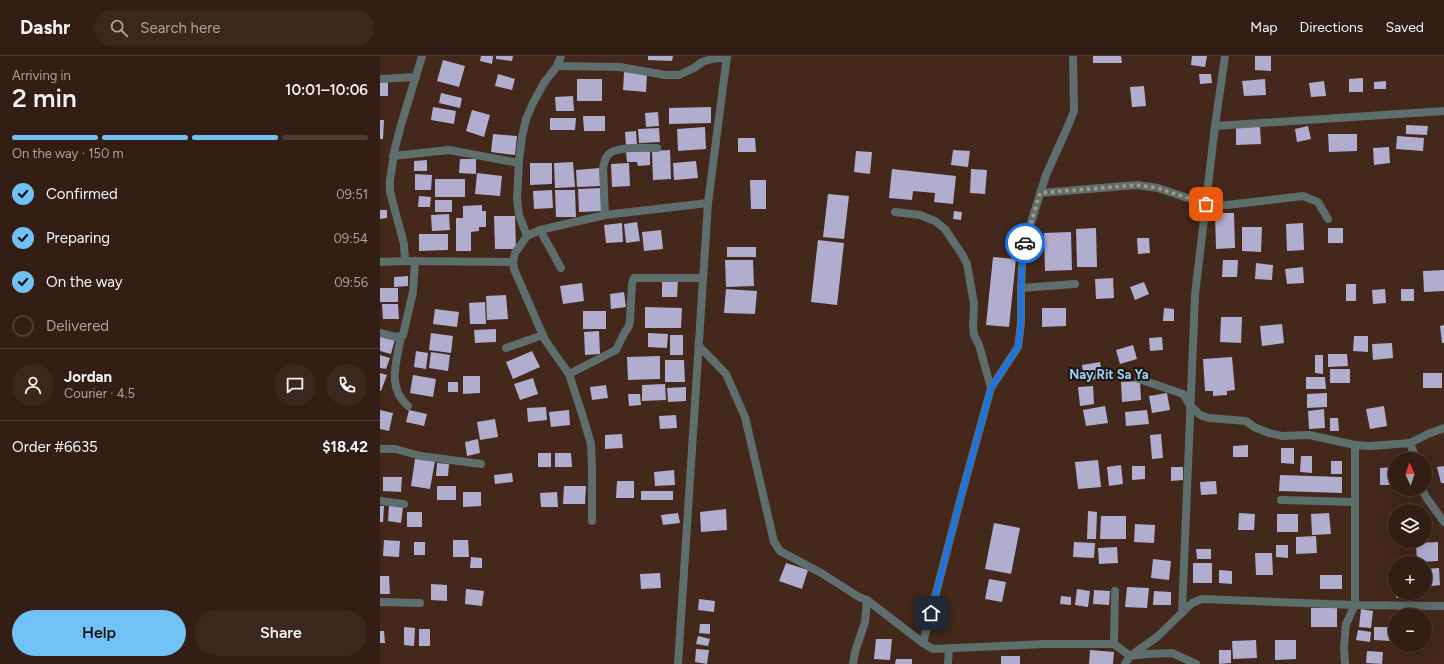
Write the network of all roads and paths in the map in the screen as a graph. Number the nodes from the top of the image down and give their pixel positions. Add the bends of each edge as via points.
1 (422, 56) edge
2 (561, 56) edge
3 (1073, 56) edge
4 (1225, 56) edge
5 (727, 57) edge
6 (557, 66) junction
7 (416, 78) junction
8 (380, 79) edge
9 (1444, 111) edge
10 (1215, 126) junction
11 (657, 148) dead end
12 (394, 156) junction
13 (519, 163) junction
14 (1040, 193) junction
15 (708, 203) junction
16 (1206, 204) junction
17 (895, 212) dead end
18 (605, 215) junction
19 (1328, 219) dead end
20 (540, 230) junction
21 (527, 236) junction
22 (405, 261) junction
23 (415, 261) junction
24 (380, 262) edge
25 (513, 262) junction
26 (561, 268) dead end
27 (703, 278) junction
28 (1075, 284) dead end
29 (1021, 288) junction
30 (380, 333) edge
31 (543, 334) junction
32 (401, 336) junction
33 (699, 346) junction
34 (506, 348) dead end
35 (569, 374) junction
36 (1139, 379) dead end
37 (991, 388) junction
38 (1190, 405) junction
39 (408, 406) dead end
40 (1444, 428) edge
41 (1410, 443) junction
42 (1355, 445) junction
43 (380, 449) edge
44 (1413, 452) edge
45 (481, 464) dead end
46 (1426, 496) edge
47 (1281, 500) dead end
48 (380, 501) edge
49 (1354, 502) junction
50 (404, 504) dead end
51 (592, 521) dead end
52 (1444, 522) edge
53 (1115, 591) dead end
54 (867, 600) junction
55 (380, 602) edge
56 (420, 603) dead end
57 (1355, 605) junction
58 (1444, 606) edge
59 (1182, 613) junction
60 (923, 643) junction
61 (1114, 644) junction
62 (949, 648) junction
63 (1130, 656) junction
64 (678, 664) edge
65 (853, 664) edge
66 (948, 664) edge
67 (1125, 664) edge
68 (1196, 664) edge
69 (1340, 664) edge
70 (1345, 664) edge

1 - 7 street
2 - 6 street
3 - 14 street via 1074,111
4 - 10 street
5 - 6 street via 702,62 679,75 620,67
5 - 15 street
6 - 13 street via 544,83 526,119
7 - 8 street
7 - 12 street
9 - 10 street
10 - 16 street
11 - 18 street via 610,152 603,168
12 - 13 street via 449,150
12 - 22 street via 390,192 404,244
13 - 21 street via 519,215
14 - 16 street via 1137,185 1158,188
14 - 29 street via 1023,248
15 - 18 street
15 - 27 street
16 - 19 street via 1227,205 1303,196 1318,202
16 - 38 street via 1195,295
17 - 37 street via 935,221 945,229 963,256 967,264 974,304 974,335
18 - 20 street
20 - 21 street
20 - 26 street
21 - 25 street via 515,252
22 - 23 street
22 - 24 street
23 - 25 street
23 - 32 street via 413,292 405,332
25 - 31 street
27 - 33 street
27 - 35 street via 634,278 629,326 616,350
28 - 29 street
29 - 37 street via 1018,347
30 - 32 street
31 - 34 street
31 - 35 street
32 - 39 street via 394,384 401,400
33 - 54 street via 726,374 745,417 774,542 780,551 823,574 859,598
33 - 64 street
35 - 51 street via 591,444
36 - 38 street via 1183,394
37 - 60 street
38 - 42 street via 1200,415 1209,418 1246,420 1254,427 1269,433 1282,436 1309,435
38 - 59 street
40 - 41 street
41 - 42 street
41 - 44 street
42 - 49 street
43 - 45 street via 395,449 421,456
46 - 52 street
47 - 49 street
48 - 50 street
49 - 57 street
53 - 61 street
54 - 60 street
54 - 65 street via 865,622
55 - 56 street
57 - 58 street
57 - 59 street via 1202,599 1192,603
57 - 70 street via 1346,624
59 - 63 street
60 - 62 street via 933,649
61 - 62 street
61 - 63 street
62 - 66 street
63 - 67 street
63 - 68 street via 1172,654
69 - 70 street

